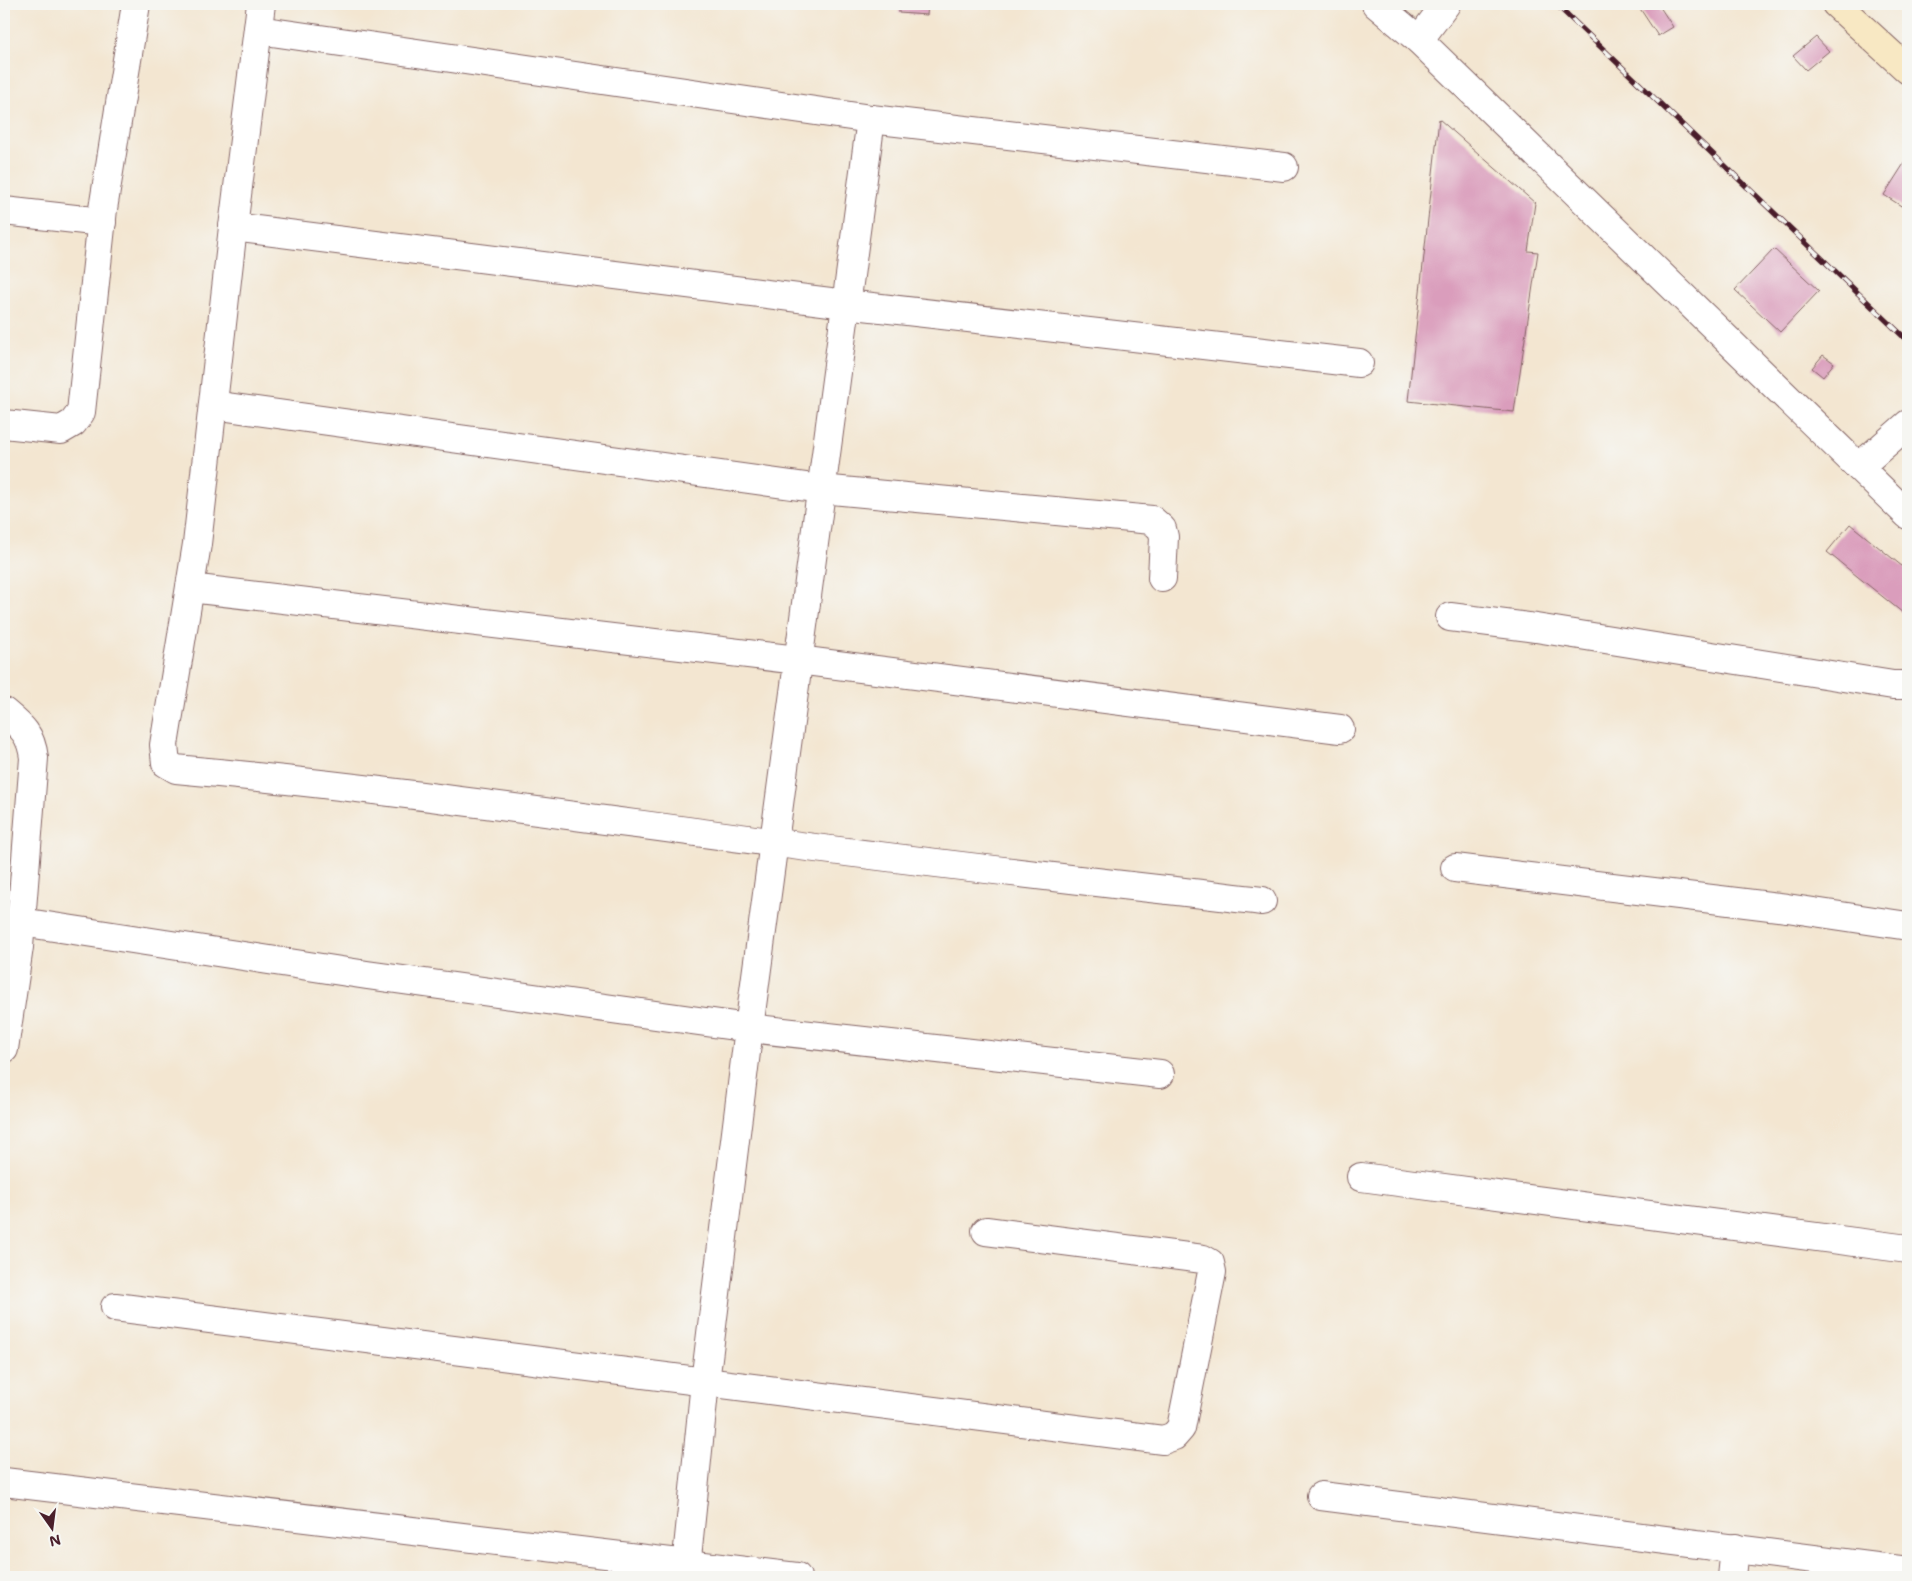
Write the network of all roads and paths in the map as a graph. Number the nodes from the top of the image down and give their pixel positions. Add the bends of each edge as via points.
1 (136, 4) edge
2 (1376, 4) edge
3 (1446, 4) edge
4 (1836, 4) edge
5 (259, 17) edge
6 (1419, 40) junction
7 (1908, 70) edge
8 (870, 119) junction
9 (1284, 167) dead end
10 (4, 211) edge
11 (102, 222) junction
12 (233, 227) junction
13 (846, 304) junction
14 (1359, 363) dead end
15 (213, 405) junction
16 (4, 424) edge
17 (1908, 424) edge
18 (1859, 467) junction
19 (821, 488) junction
20 (1908, 515) edge
21 (1162, 578) dead end
22 (190, 588) junction
23 (1450, 617) dead end
24 (798, 660) junction
25 (1908, 686) edge
26 (4, 712) edge
27 (1340, 728) dead end
28 (773, 843) junction
29 (1455, 868) dead end
30 (1262, 901) dead end
31 (21, 922) junction
32 (1908, 926) edge
33 (749, 1028) junction
34 (4, 1050) edge
35 (1160, 1074) dead end
36 (1361, 1177) dead end
37 (986, 1231) dead end
38 (1908, 1249) edge
39 (114, 1308) dead end
40 (705, 1382) junction
41 (4, 1482) edge
42 (1321, 1496) dead end
43 (1735, 1548) junction
44 (686, 1571) edge
45 (1908, 1571) edge
46 (797, 1577) edge
47 (1732, 1577) edge

1 - 11 street
2 - 6 street
3 - 6 street
4 - 7 street
5 - 8 street
5 - 12 street
6 - 18 street
8 - 9 street
8 - 13 street
10 - 11 street
11 - 16 street via 80,412 73,424 61,430
12 - 13 street
12 - 15 street
13 - 14 street
13 - 19 street
15 - 19 street
15 - 22 street
17 - 18 street
18 - 20 street
19 - 21 street via 1152,520 1162,529 1164,537
19 - 24 street
22 - 24 street
22 - 28 street via 164,745 166,762 176,770 483,802
23 - 25 street
24 - 27 street
24 - 28 street
26 - 31 street via 24,729 32,744 34,758
28 - 30 street
28 - 33 street
29 - 32 street
31 - 33 street
31 - 34 street
33 - 35 street
33 - 40 street
36 - 38 street
37 - 40 street via 1203,1259 1210,1263 1212,1272 1181,1428 1174,1436 1163,1440
39 - 40 street
40 - 44 street
41 - 44 street
42 - 43 street
43 - 45 street
43 - 47 street
44 - 46 street

